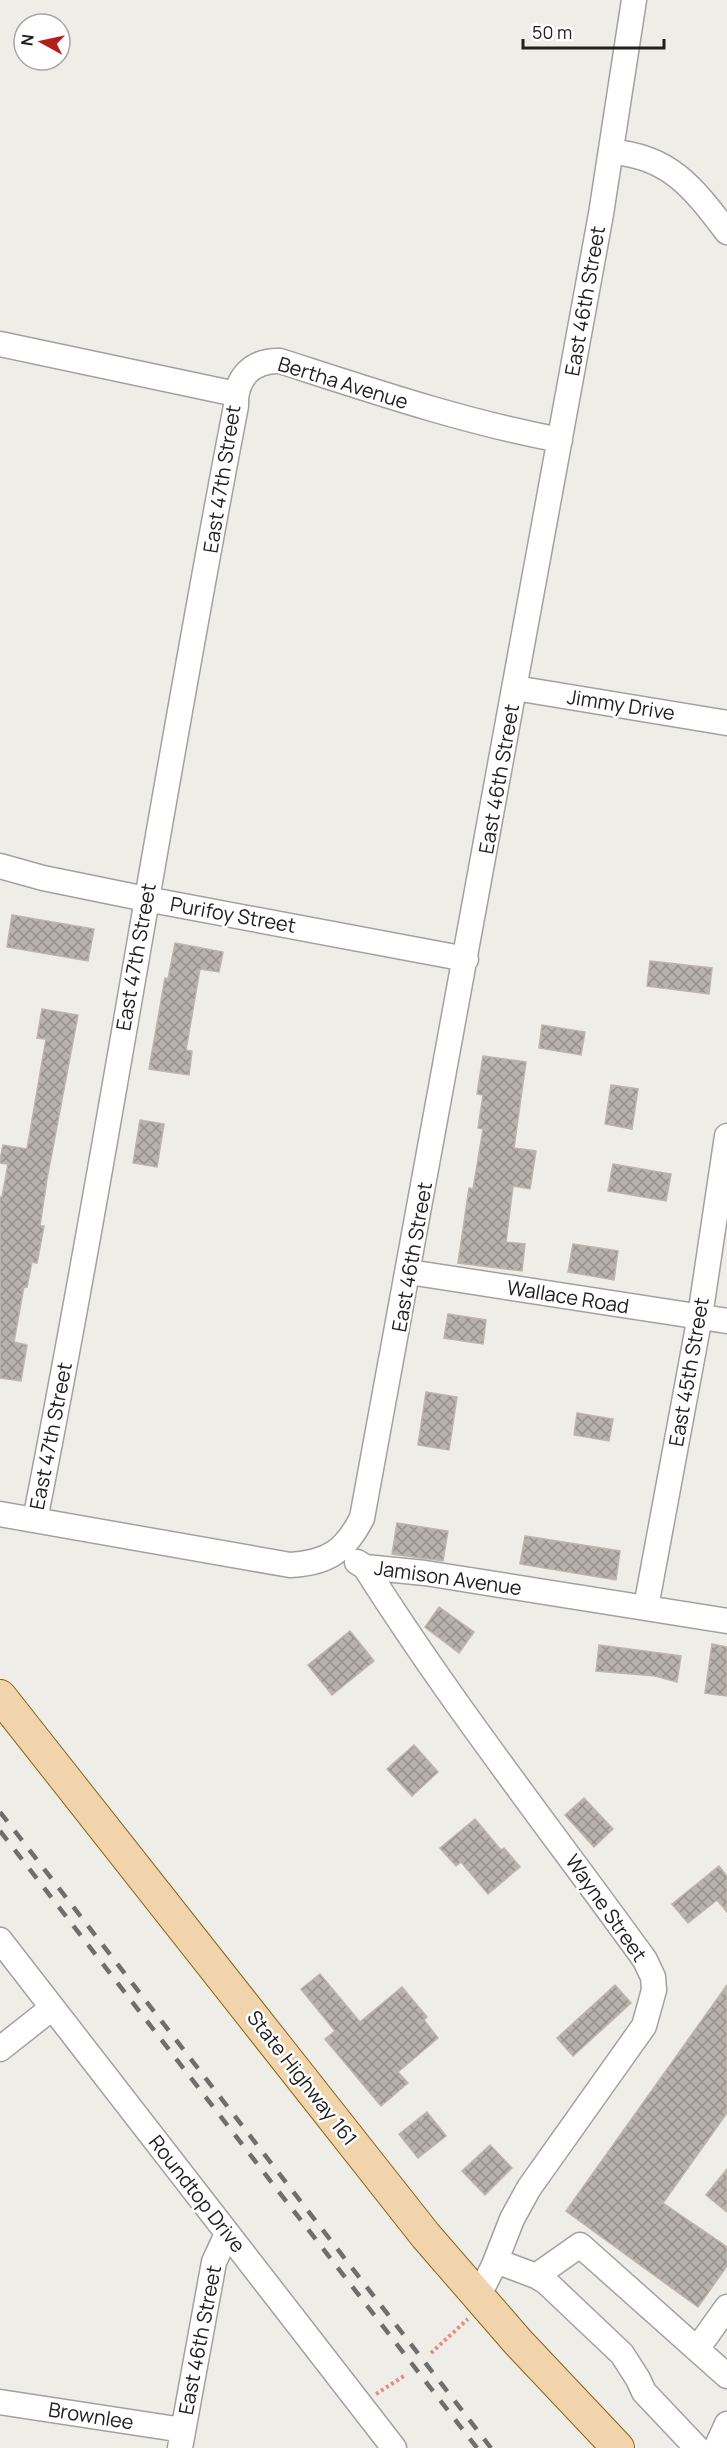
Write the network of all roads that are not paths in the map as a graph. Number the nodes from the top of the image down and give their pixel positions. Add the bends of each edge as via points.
1 (634, 0) edge
2 (612, 152) junction
3 (721, 225) edge
4 (0, 344) edge
5 (236, 394) junction
6 (560, 440) junction
7 (515, 688) junction
8 (727, 723) edge
9 (0, 866) edge
10 (146, 899) junction
11 (466, 959) junction
12 (727, 1136) edge
13 (409, 1272) junction
14 (700, 1316) junction
15 (727, 1321) edge
16 (0, 1514) edge
17 (35, 1520) junction
18 (340, 1550) junction
19 (365, 1567) junction
20 (646, 1607) junction
21 (727, 1621) edge
22 (0, 1696) edge
23 (0, 1940) edge
24 (52, 2008) junction
25 (0, 2049) edge
26 (227, 2234) junction
27 (496, 2261) junction
28 (536, 2276) junction
29 (482, 2301) junction
30 (727, 2307) edge
31 (697, 2349) junction
32 (727, 2376) edge
33 (0, 2402) edge
34 (727, 2424) edge
35 (181, 2439) edge
36 (394, 2448) edge
37 (618, 2448) edge
38 (697, 2448) edge
39 (716, 2448) edge

1 - 2 street, East 46th Street
2 - 3 street via 630,153 669,169 700,197
2 - 6 street, East 46th Street
4 - 5 street
5 - 6 street, Bertha Avenue via 255,365 280,361 438,412
5 - 10 street, East 47th Street
6 - 7 street, East 46th Street
7 - 8 street, Jimmy Drive
7 - 11 street, East 46th Street
9 - 10 street, Purifoy Street
10 - 11 street, Purifoy Street
10 - 17 street, East 47th Street via 98,1192
11 - 13 street, East 46th Street
12 - 14 street, East 45th Street
13 - 14 street, Wallace Road
13 - 18 street, East 46th Street via 362,1518
14 - 15 street, Wallace Road
14 - 20 street, East 45th Street
16 - 17 street
17 - 18 street via 290,1565 324,1560
18 - 19 street, Jamison Avenue
19 - 20 street, Jamison Avenue
19 - 27 street, Wayne Street via 471,1724 645,1960 653,1977 654,1990 644,2026 529,2188
20 - 21 street, Jamison Avenue
22 - 29 main road, State Highway 161 via 426,2236
23 - 24 street, Roundtop Drive
24 - 25 street
24 - 26 street, Roundtop Drive
26 - 35 street, East 46th Street via 214,2262
26 - 36 street, Roundtop Drive
27 - 28 street
27 - 29 street, Wayne Street
28 - 31 street via 580,2245
28 - 38 street via 622,2354 644,2392
29 - 37 main road, State Highway 161
30 - 31 street
31 - 32 street
33 - 35 street, Brownlee
34 - 39 street

